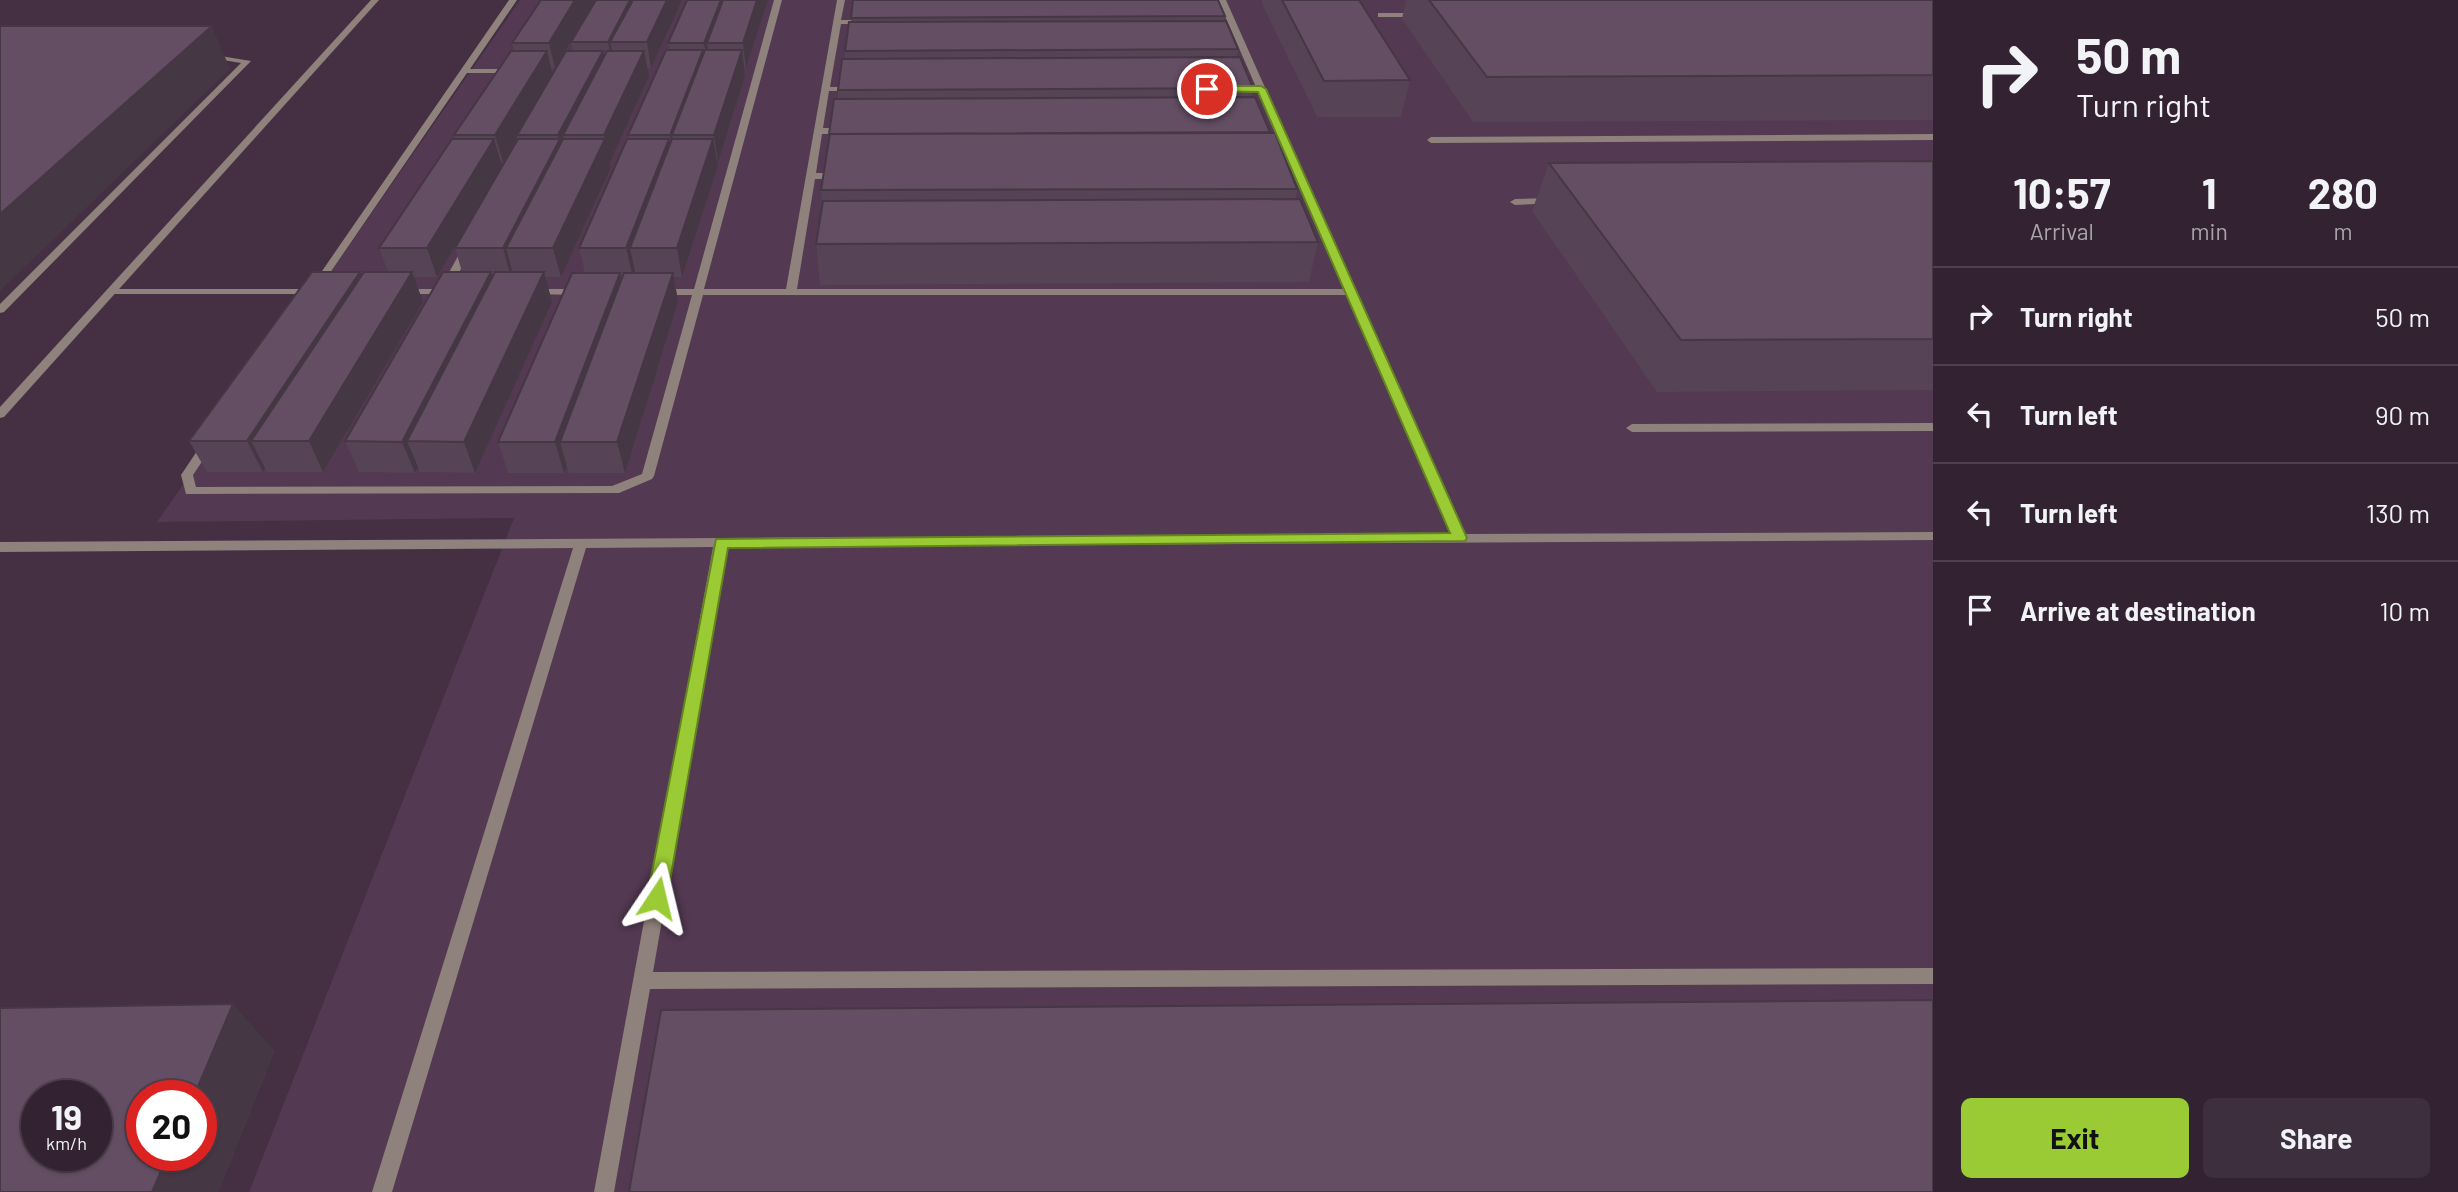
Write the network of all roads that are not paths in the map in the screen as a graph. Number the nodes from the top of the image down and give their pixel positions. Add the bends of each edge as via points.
1 (375, 0) edge
2 (513, 0) edge
3 (778, 0) edge
4 (841, 0) edge
5 (1222, 0) edge
6 (1381, 15) dead end
7 (1436, 15) edge
8 (1231, 20) junction
9 (1217, 21) edge
10 (838, 22) junction
11 (878, 22) edge
12 (192, 55) edge
13 (464, 71) junction
14 (527, 71) edge
15 (744, 72) edge
16 (758, 72) junction
17 (826, 89) junction
18 (867, 89) edge
19 (1247, 89) edge
20 (1261, 89) junction
21 (1265, 130) edge
22 (1279, 130) junction
23 (819, 131) junction
24 (861, 131) edge
25 (1933, 137) edge
26 (1431, 140) dead end
27 (1285, 174) edge
28 (1299, 174) junction
29 (811, 176) junction
30 (853, 176) edge
31 (1571, 201) edge
32 (1515, 202) dead end
33 (476, 231) edge
34 (578, 280) edge
35 (111, 292) junction
36 (312, 292) junction
37 (325, 292) edge
38 (391, 292) edge
39 (443, 292) junction
40 (456, 292) edge
41 (521, 292) edge
42 (573, 292) junction
43 (601, 292) edge
44 (641, 292) edge
45 (696, 292) junction
46 (791, 292) junction
47 (1351, 292) junction
48 (304, 304) edge
49 (0, 310) edge
50 (3, 408) edge
51 (1933, 427) edge
52 (1632, 428) dead end
53 (218, 429) edge
54 (1933, 536) edge
55 (1459, 538) junction
56 (581, 543) junction
57 (722, 543) junction
58 (0, 547) edge
59 (1933, 976) edge
60 (642, 981) junction
61 (382, 1192) edge
62 (604, 1192) edge

1 - 35 street
2 - 13 street
3 - 16 street
4 - 10 street
5 - 8 street
6 - 7 street
8 - 9 street
8 - 20 street
10 - 11 street
10 - 17 street
12 - 49 street via 247,61
13 - 14 street
13 - 36 street
15 - 16 street
16 - 45 street
17 - 18 street
17 - 23 street
19 - 20 street
20 - 22 street
21 - 22 street
22 - 28 street
23 - 24 street
23 - 29 street
25 - 26 street
27 - 28 street
28 - 47 street
29 - 30 street
29 - 46 street
31 - 32 street
33 - 39 street
34 - 42 street
35 - 36 street
35 - 50 street
36 - 37 street
36 - 48 street
38 - 39 street
39 - 40 street
41 - 42 street
42 - 43 street
44 - 45 street
45 - 46 street
45 - 53 street via 648,476 614,490 191,491 187,475
46 - 47 street
47 - 55 street
51 - 52 street
54 - 55 street
55 - 57 street
56 - 57 street
56 - 58 street
56 - 61 street
57 - 60 street
59 - 60 street
60 - 62 street

